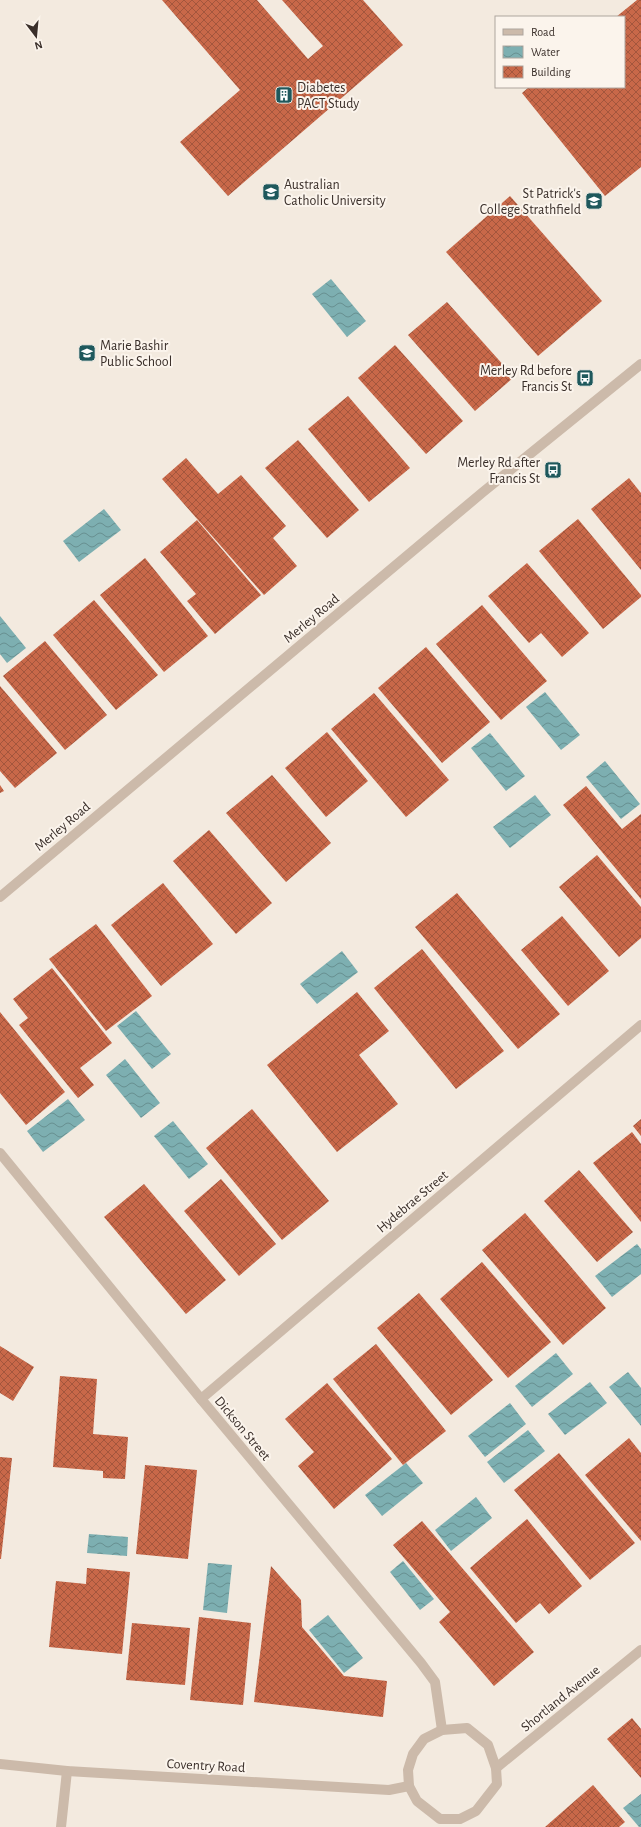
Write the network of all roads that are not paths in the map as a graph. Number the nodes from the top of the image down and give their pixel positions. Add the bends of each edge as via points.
1 (641, 364) edge
2 (0, 897) edge
3 (641, 1025) edge
4 (0, 1153) edge
5 (201, 1399) junction
6 (641, 1650) edge
7 (442, 1730) junction
8 (0, 1764) edge
9 (496, 1768) junction
10 (66, 1771) junction
11 (409, 1786) junction
12 (462, 1823) edge
13 (61, 1827) edge

1 - 2 street, Merley Road via 483,492
3 - 5 street, Hydebrae Street
4 - 5 street, Dickson Street
5 - 7 street, Dickson Street via 435,1682
6 - 9 street, Shortland Avenue
7 - 9 street via 467,1728 488,1745
7 - 11 street via 424,1739 413,1754 408,1770
8 - 10 street, Coventry Road
9 - 12 street via 496,1784 486,1800
10 - 11 street, Coventry Road via 388,1790
10 - 13 street
11 - 12 street via 417,1801 440,1819

